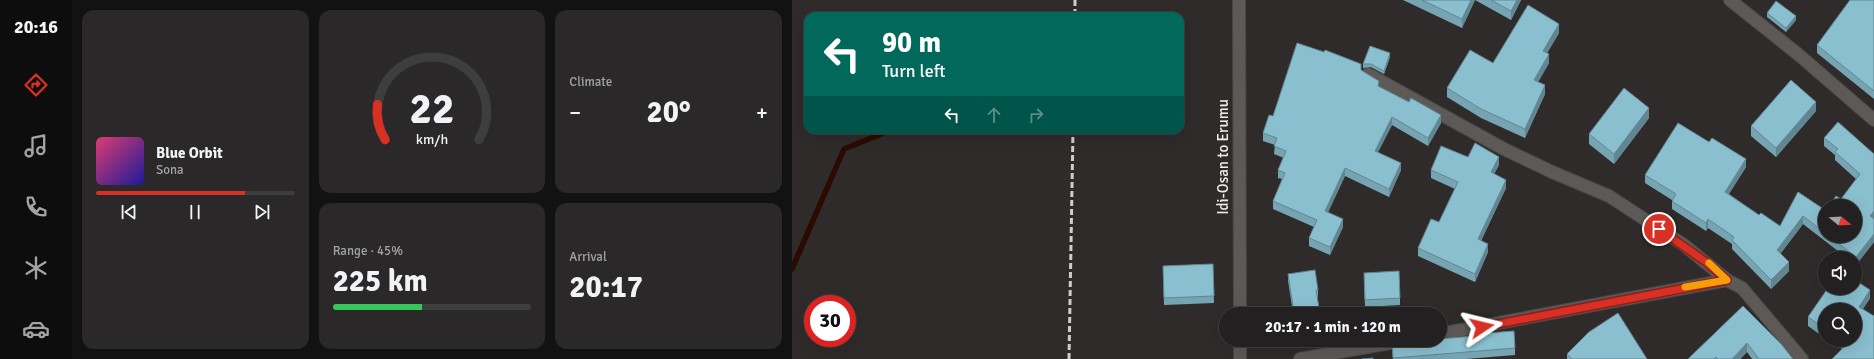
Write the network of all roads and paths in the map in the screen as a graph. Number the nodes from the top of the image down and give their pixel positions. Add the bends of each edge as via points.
1 (1239, 0) edge
2 (1730, 0) edge
3 (1368, 74) edge
4 (1874, 120) edge
5 (1727, 280) junction
6 (1240, 307) edge
7 (1447, 333) edge
8 (1240, 347) edge
9 (1368, 347) edge
10 (1240, 359) edge
11 (1300, 359) edge
12 (1802, 359) edge

1 - 6 street, Idi-Osan to Erumu
2 - 4 street via 1800,55
3 - 5 street via 1504,149 1609,196 1684,245
5 - 7 street
5 - 12 street via 1742,288
8 - 10 street
9 - 11 street

